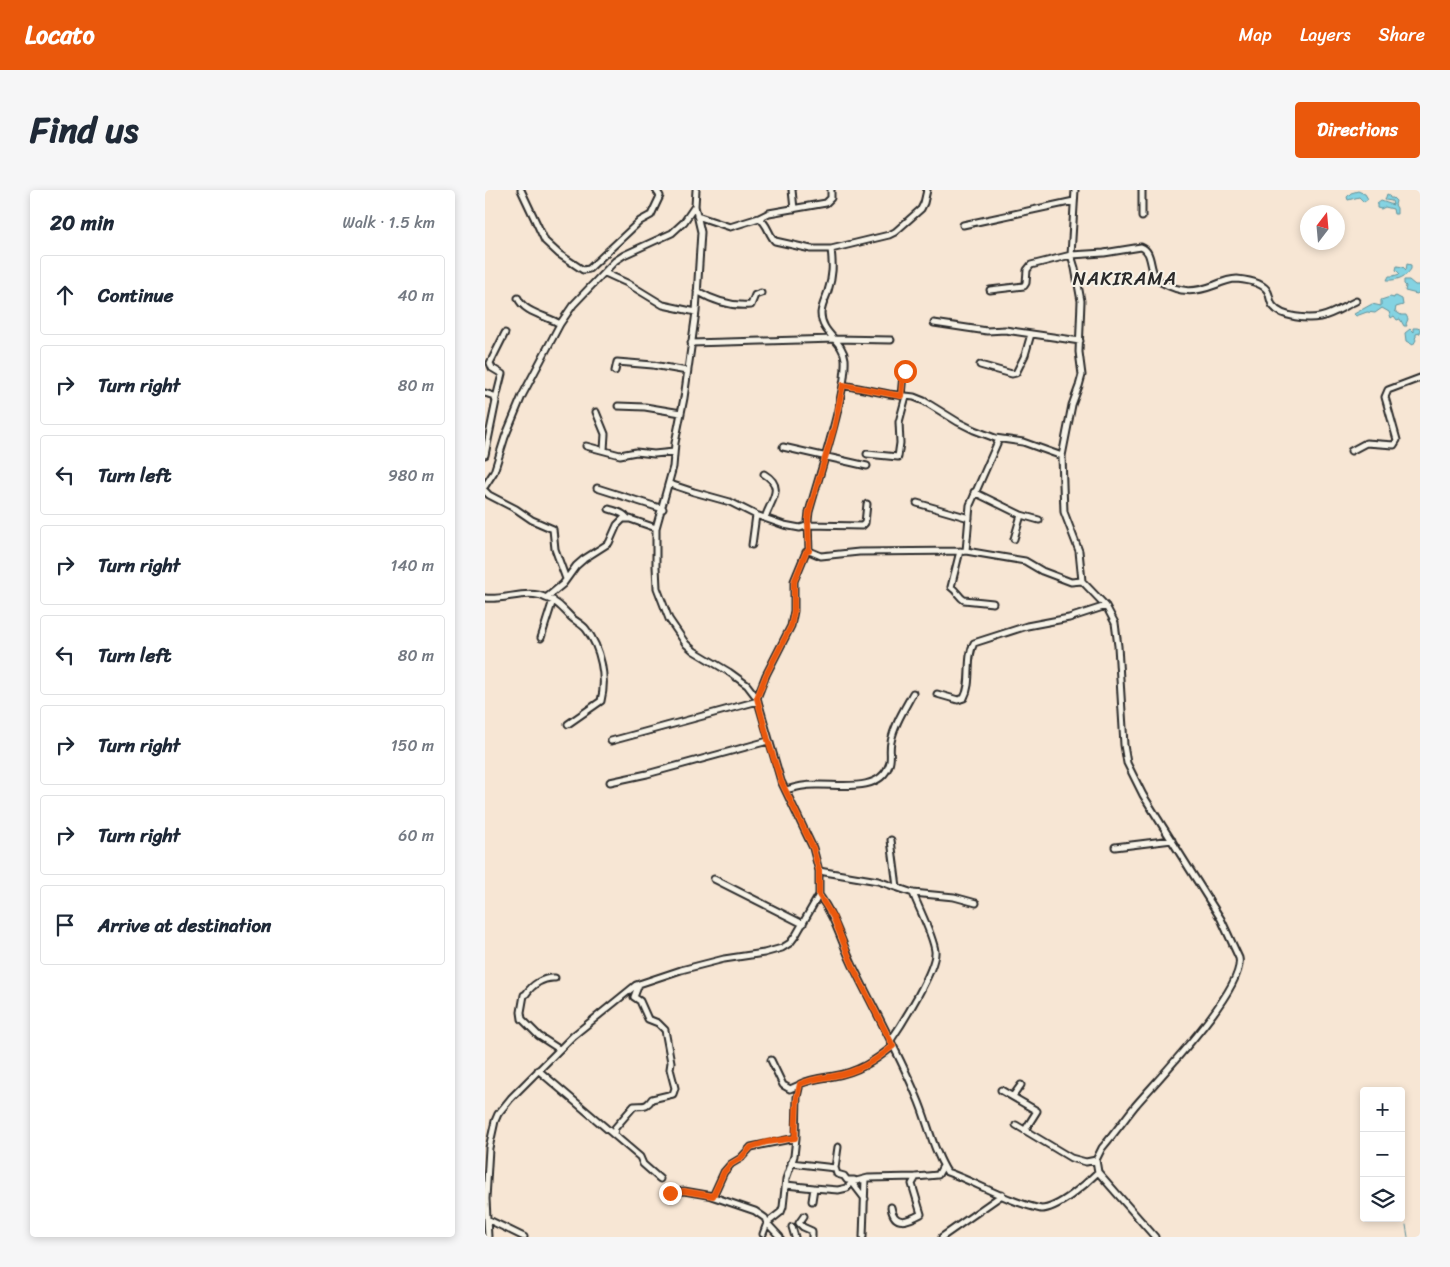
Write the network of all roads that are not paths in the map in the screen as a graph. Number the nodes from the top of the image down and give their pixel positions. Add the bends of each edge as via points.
1 (521, 190) edge
2 (657, 190) edge
3 (696, 190) edge
4 (792, 190) edge
5 (831, 190) edge
6 (927, 190) edge
7 (1075, 190) edge
8 (1142, 190) edge
9 (1074, 201) junction
10 (695, 206) junction
11 (794, 209) junction
12 (697, 216) junction
13 (1141, 217) dead end
14 (759, 218) junction
15 (963, 225) dead end
16 (831, 250) junction
17 (1071, 254) junction
18 (605, 272) junction
19 (990, 290) dead end
20 (697, 291) junction
21 (761, 293) dead end
22 (518, 298) dead end
23 (1355, 301) dead end
24 (696, 312) junction
25 (934, 323) dead end
26 (560, 324) junction
27 (505, 333) dead end
28 (1031, 334) junction
29 (835, 339) junction
30 (891, 340) dead end
31 (1080, 342) junction
32 (691, 344) junction
33 (979, 365) dead end
34 (615, 371) dead end
35 (687, 371) junction
36 (910, 371) dead end
37 (1420, 378) edge
38 (843, 385) junction
39 (485, 393) edge
40 (903, 396) junction
41 (496, 398) junction
42 (618, 406) dead end
43 (596, 412) dead end
44 (681, 413) junction
45 (999, 439) junction
46 (586, 446) dead end
47 (783, 447) dead end
48 (604, 450) junction
49 (1351, 451) dead end
50 (675, 452) junction
51 (867, 454) dead end
52 (485, 455) edge
53 (1063, 456) junction
54 (826, 457) junction
55 (867, 466) dead end
56 (764, 474) dead end
57 (670, 484) junction
58 (485, 486) edge
59 (597, 488) dead end
60 (485, 491) edge
61 (974, 492) junction
62 (917, 503) dead end
63 (867, 504) dead end
64 (663, 508) junction
65 (609, 509) dead end
66 (755, 515) junction
67 (1021, 515) junction
68 (627, 518) junction
69 (765, 518) junction
70 (969, 518) junction
71 (1039, 520) dead end
72 (809, 525) junction
73 (656, 528) junction
74 (1014, 539) dead end
75 (752, 545) dead end
76 (809, 551) junction
77 (960, 551) junction
78 (966, 551) junction
79 (566, 579) junction
80 (1081, 581) junction
81 (485, 598) edge
82 (546, 598) junction
83 (553, 600) junction
84 (993, 603) dead end
85 (1106, 606) junction
86 (541, 638) dead end
87 (761, 686) junction
88 (751, 689) junction
89 (913, 693) dead end
90 (937, 694) dead end
91 (757, 699) junction
92 (568, 724) dead end
93 (768, 740) junction
94 (611, 741) dead end
95 (609, 782) dead end
96 (785, 790) junction
97 (891, 840) dead end
98 (1172, 840) junction
99 (1115, 847) dead end
100 (819, 871) junction
101 (714, 879) dead end
102 (897, 887) junction
103 (913, 893) junction
104 (819, 895) junction
105 (976, 903) dead end
106 (803, 924) junction
107 (555, 978) dead end
108 (639, 984) junction
109 (628, 991) junction
110 (633, 997) junction
111 (891, 1040) junction
112 (893, 1046) junction
113 (559, 1049) junction
114 (771, 1060) dead end
115 (538, 1070) junction
116 (799, 1085) junction
117 (1021, 1085) dead end
118 (1001, 1090) dead end
119 (1013, 1096) junction
120 (1017, 1125) dead end
121 (1025, 1130) junction
122 (614, 1134) junction
123 (795, 1138) junction
124 (838, 1147) dead end
125 (1096, 1160) junction
126 (791, 1163) junction
127 (943, 1166) junction
128 (835, 1168) junction
129 (1098, 1172) junction
130 (916, 1178) junction
131 (660, 1179) dead end
132 (865, 1179) junction
133 (853, 1182) junction
134 (786, 1185) junction
135 (815, 1188) junction
136 (670, 1193) dead end
137 (1002, 1194) junction
138 (711, 1196) junction
139 (865, 1199) junction
140 (812, 1201) dead end
141 (891, 1207) dead end
142 (805, 1216) dead end
143 (487, 1220) junction
144 (767, 1224) junction
145 (792, 1227) dead end
146 (763, 1234) dead end
147 (488, 1237) edge
148 (524, 1237) edge
149 (780, 1237) edge
150 (795, 1237) edge
151 (812, 1237) edge
152 (863, 1237) edge
153 (942, 1237) edge
154 (1155, 1237) edge

1 - 2 street via 545,241 583,270 589,269 640,221 651,215 660,196
3 - 10 street
4 - 11 street
5 - 11 street via 831,198 826,204
6 - 16 street via 921,209 895,232
7 - 9 street
8 - 13 street
9 - 15 street
9 - 17 street
10 - 12 street
10 - 18 street via 672,233 624,254
11 - 14 street
12 - 14 street via 730,227
12 - 20 street via 701,232
14 - 16 street via 767,224 775,241
16 - 29 street via 833,272 821,313 826,330
17 - 19 street via 1029,266 1024,286
17 - 23 street via 1144,248 1154,277 1161,282 1191,292 1227,281 1261,284 1273,306 1288,316 1321,317
17 - 31 street via 1081,301
18 - 24 street via 663,305
18 - 26 street via 579,298
20 - 21 street via 713,300 737,306 751,304 755,295
20 - 24 street
22 - 26 street via 525,308
24 - 32 street
25 - 28 street
26 - 58 street via 522,396 494,472
27 - 41 street via 490,363 502,374
28 - 31 street
28 - 33 street via 1016,373
29 - 30 street
29 - 32 street
29 - 38 street via 845,359
31 - 53 street via 1082,375 1072,404
32 - 35 street
34 - 35 street via 617,362
35 - 44 street
36 - 40 street via 903,374
37 - 49 street via 1388,390 1385,397 1397,440 1394,445 1366,443
38 - 40 street
38 - 54 street
39 - 41 street
40 - 45 street via 924,401 958,422
40 - 51 street via 898,456
41 - 52 street
42 - 44 street
43 - 48 street via 605,434
44 - 50 street
45 - 53 street via 1023,442
45 - 61 street
46 - 48 street
47 - 54 street
48 - 50 street via 620,455
50 - 57 street
53 - 80 street via 1063,512 1079,551
54 - 55 street
54 - 72 street via 809,512
56 - 69 street via 775,485 772,506
57 - 64 street
57 - 66 street via 730,502
59 - 64 street
60 - 79 street via 538,524 553,529 557,557
61 - 67 street
61 - 70 street
62 - 70 street
63 - 72 street via 863,526
64 - 73 street
65 - 68 street
66 - 69 street
66 - 75 street
67 - 71 street
67 - 74 street
68 - 73 street
68 - 79 street via 617,525 609,543 584,559
69 - 72 street via 800,528
70 - 78 street
72 - 76 street
73 - 88 street via 657,588 669,619 690,648
76 - 77 street via 821,556 859,552
76 - 87 street via 794,582 791,626
77 - 78 street
77 - 84 street via 951,587 964,600
78 - 80 street via 1025,561 1071,582
79 - 82 street
80 - 85 street
81 - 82 street via 530,595
82 - 83 street
83 - 86 street
83 - 92 street via 587,630 602,662 604,682 601,700
85 - 90 street via 979,640 972,646 964,698 958,700
85 - 98 street via 1116,632 1127,763
87 - 88 street
87 - 91 street
88 - 91 street
89 - 96 street via 891,742 891,763 877,781 847,786 809,785
91 - 93 street
91 - 94 street
93 - 95 street
93 - 96 street
96 - 100 street via 813,848
97 - 102 street
98 - 99 street
98 - 125 street via 1221,919 1239,958 1240,968 1229,992 1211,1016 1135,1106
100 - 102 street
100 - 104 street
101 - 106 street
102 - 103 street
103 - 105 street
103 - 111 street via 933,943 935,957 932,968
104 - 106 street
104 - 111 street via 833,917 854,969
106 - 108 street via 790,943 776,950 665,974
107 - 113 street via 548,978 524,995 521,1012 525,1022 539,1036
108 - 109 street
108 - 110 street
109 - 110 street
109 - 113 street
110 - 122 street via 640,1001 647,1020 659,1023 665,1030 675,1088 673,1094 652,1099 644,1107 634,1106 615,1128
111 - 112 street
112 - 116 street via 859,1070
112 - 127 street via 918,1098 928,1133
113 - 115 street
114 - 116 street via 783,1085 790,1089
115 - 122 street
115 - 143 street via 503,1107 493,1126 488,1159
116 - 123 street
117 - 119 street
118 - 119 street
119 - 121 street via 1037,1111
120 - 121 street
121 - 125 street via 1071,1158 1086,1162
122 - 131 street
123 - 126 street
123 - 138 street via 751,1147 724,1172
124 - 128 street
125 - 129 street
126 - 128 street
126 - 134 street
127 - 130 street via 938,1176
127 - 137 street via 947,1172
128 - 133 street via 837,1174
129 - 137 street via 1049,1208 1036,1208
129 - 154 street
130 - 132 street
130 - 141 street via 912,1184 921,1214 905,1221 898,1220
132 - 133 street
132 - 139 street
133 - 135 street via 838,1190
133 - 139 street
134 - 135 street
134 - 144 street via 781,1212
135 - 140 street
136 - 138 street via 684,1191
137 - 153 street
138 - 144 street via 755,1211 765,1218
139 - 152 street
142 - 151 street via 799,1223 812,1231
143 - 147 street
143 - 148 street
144 - 146 street
144 - 149 street
145 - 150 street

